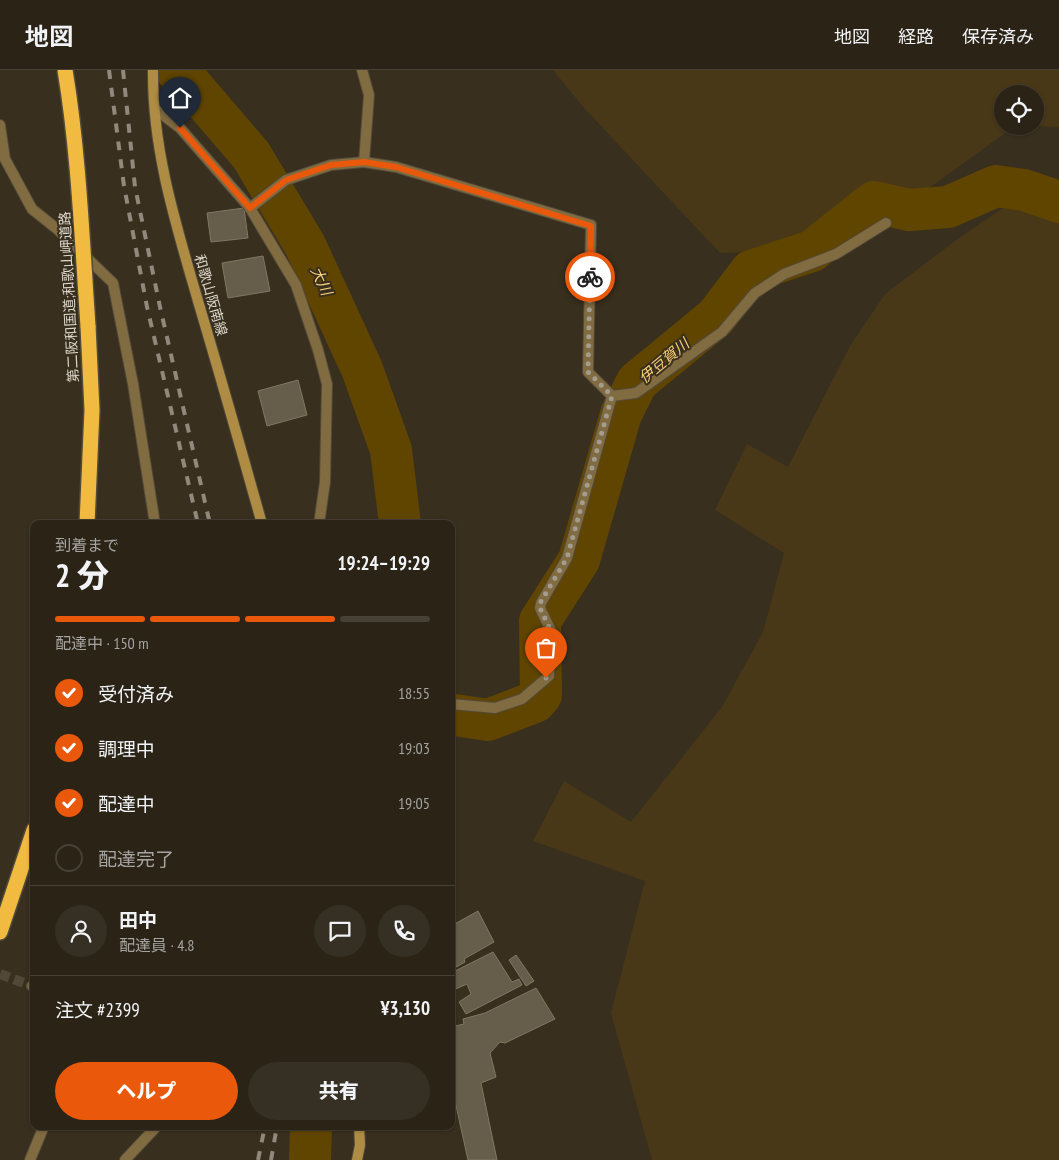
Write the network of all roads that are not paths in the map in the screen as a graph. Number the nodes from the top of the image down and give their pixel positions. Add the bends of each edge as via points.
1 (65, 70) edge
2 (153, 70) edge
3 (362, 70) edge
4 (155, 109) junction
5 (0, 125) edge
6 (364, 162) junction
7 (250, 208) junction
8 (886, 223) dead end
9 (616, 396) junction
10 (87, 520) edge
11 (154, 520) edge
12 (261, 520) edge
13 (320, 520) edge
14 (455, 704) edge
15 (30, 842) edge
16 (0, 932) edge
17 (42, 1130) edge
18 (153, 1130) edge
19 (360, 1130) edge
20 (30, 1160) edge
21 (125, 1160) edge
22 (357, 1160) edge

1 - 10 highway, 第二阪和国道;和歌山岬道路, bridge via 88,326 92,410
2 - 4 main road, 和歌山阪南線
3 - 6 street via 369,95
4 - 7 street via 180,128
4 - 12 main road, 和歌山阪南線 via 160,158 172,211
5 - 11 street via 5,159 32,210 113,283
6 - 7 street via 331,165 286,180
6 - 9 street via 396,167 591,226 588,372
7 - 13 street via 296,285 327,384 325,482
8 - 9 street via 836,254 784,274 755,293 722,332 636,393
9 - 14 street via 567,558 540,603 551,631 549,676 522,699 495,708
15 - 16 highway
17 - 20 street
18 - 21 street
19 - 22 main road

